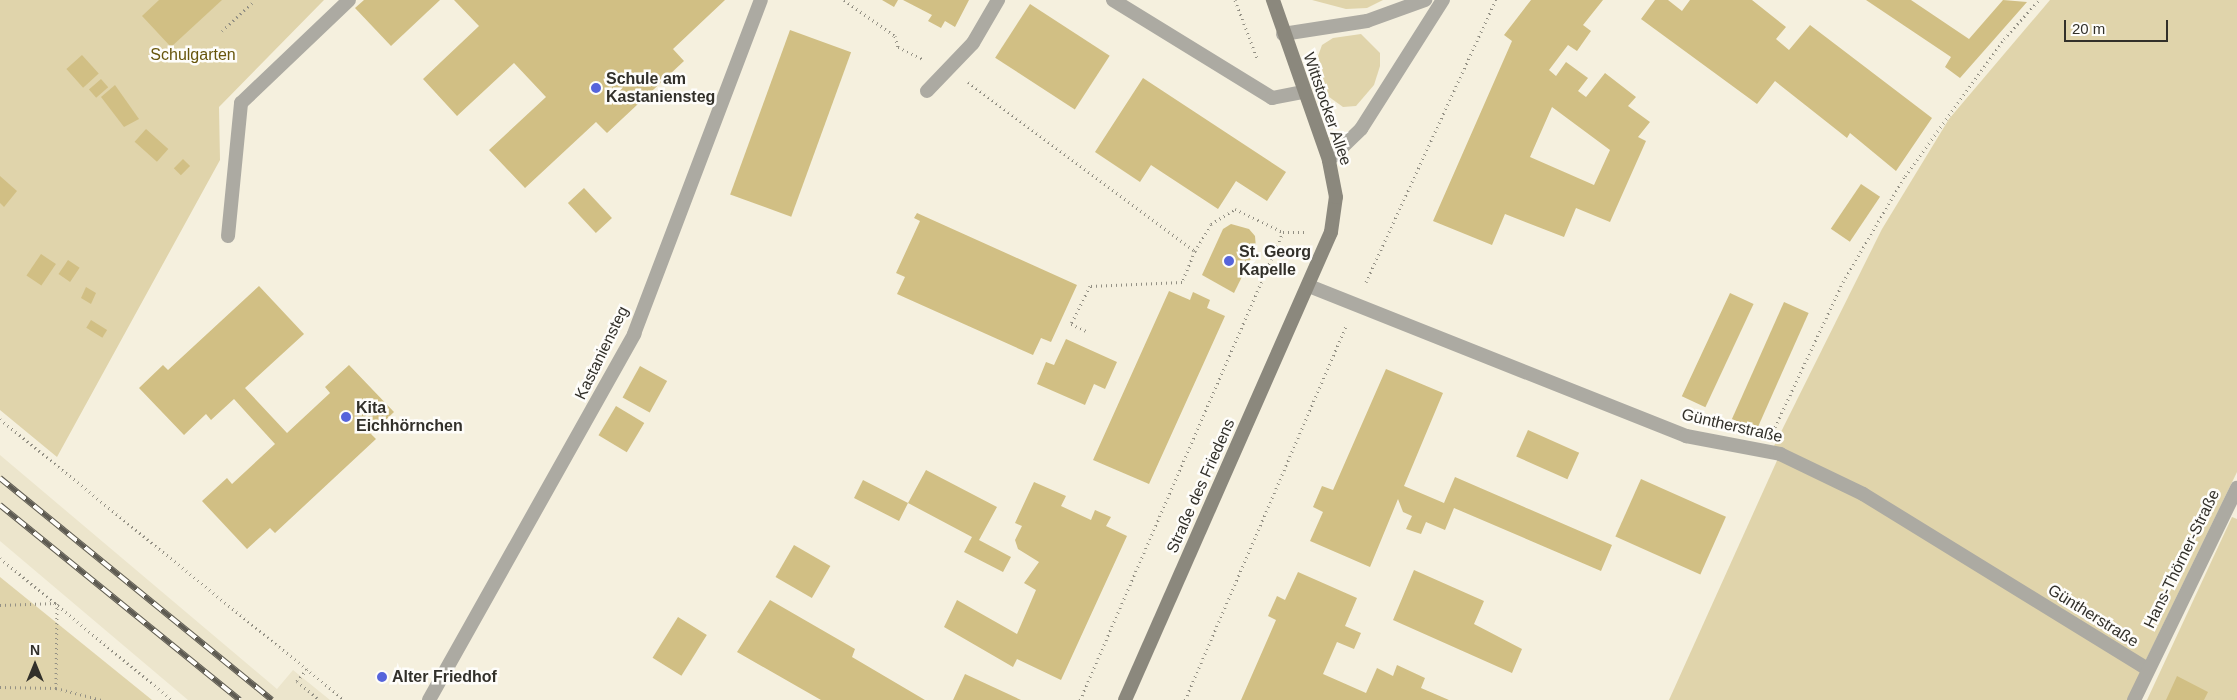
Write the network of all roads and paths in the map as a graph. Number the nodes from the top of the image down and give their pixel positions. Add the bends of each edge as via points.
1 (255, 0) edge
2 (349, 0) edge
3 (761, 0) edge
4 (844, 0) edge
5 (998, 0) edge
6 (1113, 0) edge
7 (1235, 0) edge
8 (1272, 0) edge
9 (1425, 0) edge
10 (1443, 0) edge
11 (1496, 0) edge
12 (2039, 0) edge
13 (222, 31) dead end
14 (1283, 34) junction
15 (946, 70) junction
16 (927, 91) dead end
17 (1304, 92) junction
18 (1272, 98) junction
19 (1328, 160) junction
20 (228, 236) dead end
21 (1195, 251) junction
22 (1309, 286) junction
23 (1355, 305) junction
24 (1086, 331) dead end
25 (0, 419) edge
26 (1764, 450) junction
27 (2237, 488) edge
28 (0, 558) edge
29 (57, 603) junction
30 (0, 605) edge
31 (307, 669) junction
32 (2147, 669) junction
33 (0, 687) edge
34 (56, 688) junction
35 (102, 700) edge
36 (172, 700) edge
37 (320, 700) edge
38 (344, 700) edge
39 (429, 700) edge
40 (1080, 700) edge
41 (1125, 700) edge
42 (1185, 700) edge
43 (2134, 700) edge

1 - 13 path
2 - 20 street via 241,103
3 - 39 street, Kastaniensteg via 634,334
4 - 15 path via 895,36 898,47
5 - 15 street via 973,43
6 - 18 street
7 - 18 path
8 - 14 main road, Wittstocker Allee
9 - 14 street via 1367,21
10 - 19 street via 1361,129
11 - 23 path
12 - 26 path via 1993,54 1905,176 1843,282
14 - 17 main road, Wittstocker Allee
15 - 16 street
15 - 21 path via 986,92
17 - 18 street
17 - 19 main road, Wittstocker Allee
19 - 22 main road, Wittstocker Allee via 1336,196 1331,232
21 - 24 path via 1182,282 1090,286 1071,324
21 - 40 path via 1211,224 1235,209 1283,232
22 - 23 street, Güntherstraße
22 - 41 main road, Straße des Friedens
23 - 26 street, Güntherstraße via 1686,436
23 - 42 path
25 - 31 path
26 - 32 street, Güntherstraße via 1862,494
27 - 32 street, Hans-Thörner-Straße
28 - 29 path
29 - 30 path
29 - 34 path
29 - 36 path
31 - 37 path via 297,681
31 - 38 path
32 - 43 street, Hans-Thörner-Straße
33 - 34 path
34 - 35 path

